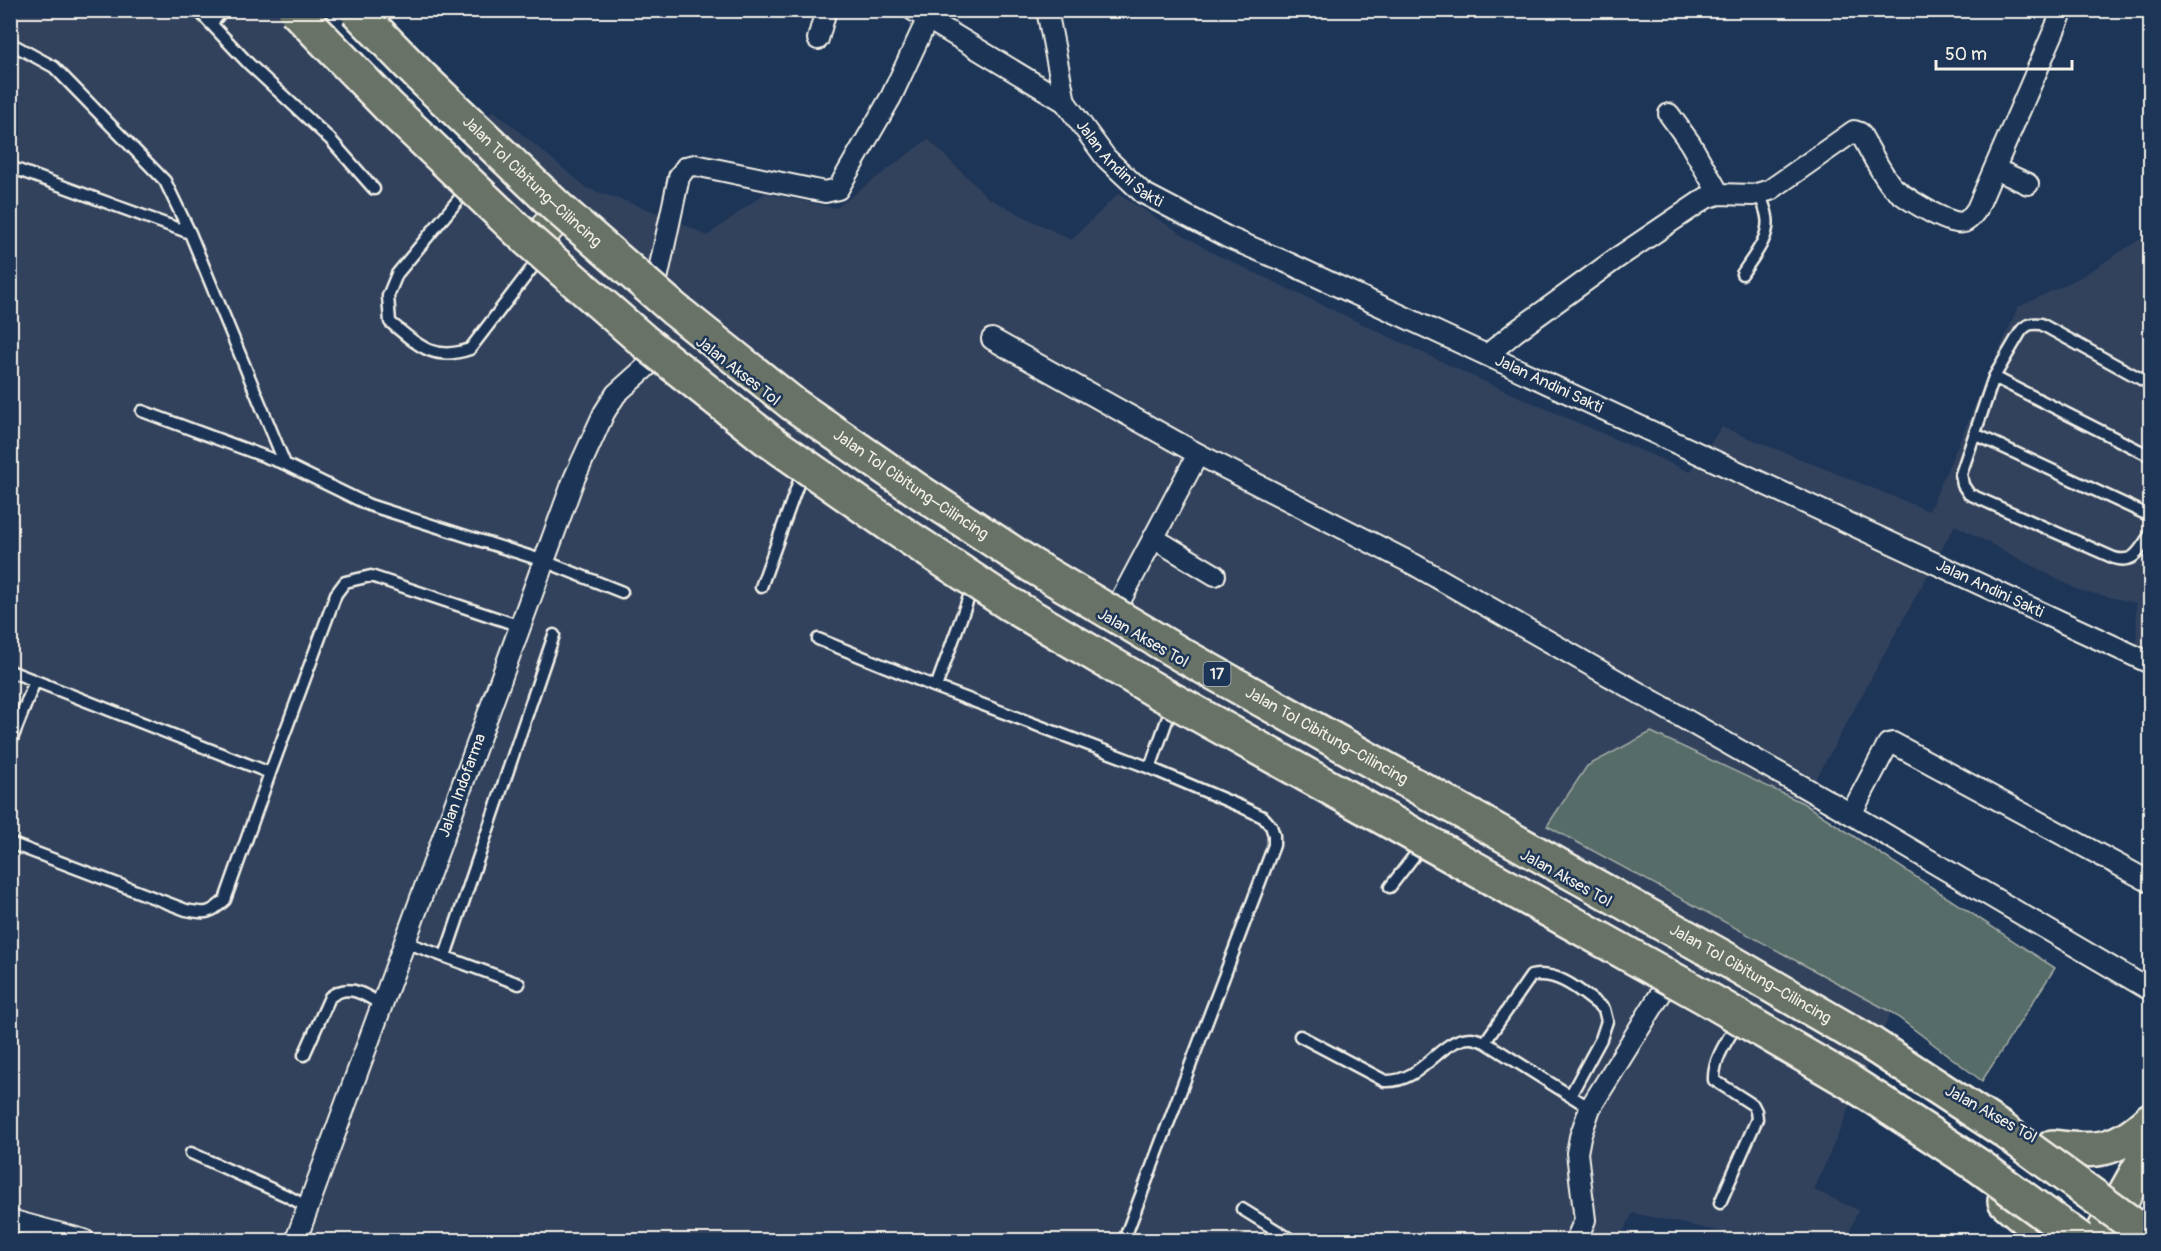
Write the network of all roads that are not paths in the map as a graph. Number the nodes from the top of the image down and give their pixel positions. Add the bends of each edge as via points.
1 (198, 10) edge
2 (223, 10) edge
3 (295, 10) edge
4 (309, 10) edge
5 (826, 10) edge
6 (1047, 10) edge
7 (2063, 10) edge
8 (920, 14) edge
9 (360, 17) edge
10 (211, 24) junction
11 (818, 39) dead end
12 (10, 43) edge
13 (1065, 102) junction
14 (1669, 114) dead end
15 (10, 167) edge
16 (1995, 169) junction
17 (478, 176) junction
18 (2028, 184) dead end
19 (374, 189) dead end
20 (1759, 193) junction
21 (1719, 194) junction
22 (190, 233) junction
23 (547, 234) junction
24 (1742, 274) dead end
25 (651, 303) junction
26 (992, 339) dead end
27 (1496, 348) junction
28 (665, 350) junction
29 (1994, 377) junction
30 (2151, 384) edge
31 (142, 411) dead end
32 (1975, 434) junction
33 (1198, 454) junction
34 (2151, 456) edge
35 (807, 458) junction
36 (285, 464) junction
37 (2151, 516) edge
38 (2151, 535) edge
39 (1155, 539) junction
40 (544, 561) junction
41 (978, 572) junction
42 (1215, 575) dead end
43 (761, 587) dead end
44 (622, 592) dead end
45 (1110, 620) junction
46 (520, 626) junction
47 (554, 635) dead end
48 (818, 639) dead end
49 (2151, 663) edge
50 (10, 671) edge
51 (35, 681) junction
52 (936, 687) junction
53 (1177, 691) junction
54 (10, 744) edge
55 (1150, 768) junction
56 (270, 773) junction
57 (1851, 814) junction
58 (1430, 836) junction
59 (10, 843) edge
60 (2151, 882) edge
61 (1390, 887) dead end
62 (405, 942) junction
63 (445, 957) junction
64 (1673, 974) junction
65 (519, 984) dead end
66 (2151, 990) edge
67 (382, 1005) junction
68 (1743, 1014) junction
69 (1300, 1036) dead end
70 (1485, 1042) junction
71 (304, 1055) dead end
72 (1570, 1096) junction
73 (1590, 1108) junction
74 (2151, 1120) edge
75 (2053, 1147) junction
76 (2151, 1149) edge
77 (191, 1153) dead end
78 (2123, 1197) junction
79 (2002, 1199) junction
80 (1720, 1203) dead end
81 (308, 1207) junction
82 (1242, 1209) dead end
83 (10, 1220) edge
84 (2151, 1232) edge
85 (2151, 1238) edge
86 (84, 1240) edge
87 (296, 1240) edge
88 (1124, 1240) edge
89 (1292, 1240) edge
90 (1576, 1240) edge
91 (2048, 1240) edge
92 (2058, 1240) edge
93 (2081, 1240) edge
94 (2099, 1240) edge
95 (2145, 1240) edge

1 - 10 lane
2 - 10 lane
3 - 93 highway, bridge via 528,240 629,328 767,439 873,513 1008,603 1160,693 1847,1080
4 - 17 main road, Jalan Akses Tol
5 - 11 street
6 - 13 street, Jalan Andini Sakti
7 - 16 street
8 - 13 street
8 - 25 street via 891,97 838,189 825,192 695,165 686,167 679,177
9 - 23 main road, Jalan Akses Tol via 493,161
9 - 85 highway, Jalan Tol Cibitung–Cilincing / 17, bridge via 557,207 674,309 793,404 908,484 1031,565 1182,655 1870,1043 2003,1130
10 - 19 lane via 330,139
12 - 22 lane via 54,68 165,181
13 - 27 street, Jalan Andini Sakti via 1106,158 1143,193 1227,237
14 - 21 street
15 - 22 lane
16 - 18 street
16 - 20 street via 1971,217 1963,223 1955,222 1901,194 1860,133 1854,131 1770,190
17 - 23 main road, Jalan Akses Tol
17 - 23 lane via 397,274 388,296 390,322 420,346 439,354 470,349
20 - 21 street
20 - 24 lane via 1768,218 1767,227
21 - 27 street via 1706,198 1617,258
22 - 36 lane
23 - 25 main road, Jalan Akses Tol
23 - 28 main road, Jalan Akses Tol
25 - 45 main road, Jalan Akses Tol via 787,410
26 - 33 street
27 - 49 street, Jalan Andini Sakti
28 - 35 main road, Jalan Akses Tol
28 - 40 street, Jalan Indofarma via 616,394 604,413 574,479
29 - 30 lane via 2021,331 2032,323 2041,324
29 - 32 lane
29 - 34 lane
31 - 36 lane
32 - 37 lane
32 - 38 lane via 1961,474 1969,494 2124,561 2134,557
33 - 39 street
33 - 57 street via 1415,566
35 - 41 main road, Jalan Akses Tol
35 - 43 lane
36 - 40 lane via 369,505
39 - 42 street
39 - 45 street
40 - 44 lane
40 - 46 street, Jalan Indofarma
41 - 52 lane
41 - 53 main road, Jalan Akses Tol
45 - 75 main road, Jalan Akses Tol via 1737,975
46 - 56 lane via 371,576 345,582 336,594
46 - 62 street, Jalan Indofarma
47 - 63 lane
48 - 52 lane
50 - 51 lane
51 - 54 lane
51 - 56 lane
52 - 55 lane
53 - 55 lane
53 - 58 main road, Jalan Akses Tol
55 - 88 lane via 1263,818 1271,826 1274,845
56 - 59 lane via 225,900 205,914
57 - 60 street via 1888,744 1893,742
57 - 66 street
58 - 61 lane
58 - 64 main road, Jalan Akses Tol
62 - 63 lane
62 - 67 street, Jalan Indofarma
63 - 65 lane
64 - 68 main road, Jalan Akses Tol
64 - 73 street
67 - 71 lane via 349,989 337,991 330,997
67 - 81 street, Jalan Indofarma
68 - 79 main road, Jalan Akses Tol via 1849,1077
68 - 80 lane via 1713,1070 1714,1080 1753,1105 1757,1119
69 - 70 lane via 1385,1081 1406,1079 1456,1041 1472,1038
70 - 72 lane
70 - 72 lane via 1531,976 1544,973 1561,978 1604,1009 1607,1021
72 - 73 lane
73 - 90 street via 1577,1153 1585,1220
74 - 75 highway via 2131,1137 2110,1147 2083,1151
75 - 78 main road, Jalan Akses Tol
76 - 78 highway
77 - 81 lane
78 - 94 highway
79 - 91 highway
79 - 92 main road, Jalan Akses Tol
81 - 87 street, Jalan Indofarma
82 - 89 lane
83 - 86 street
84 - 95 highway

